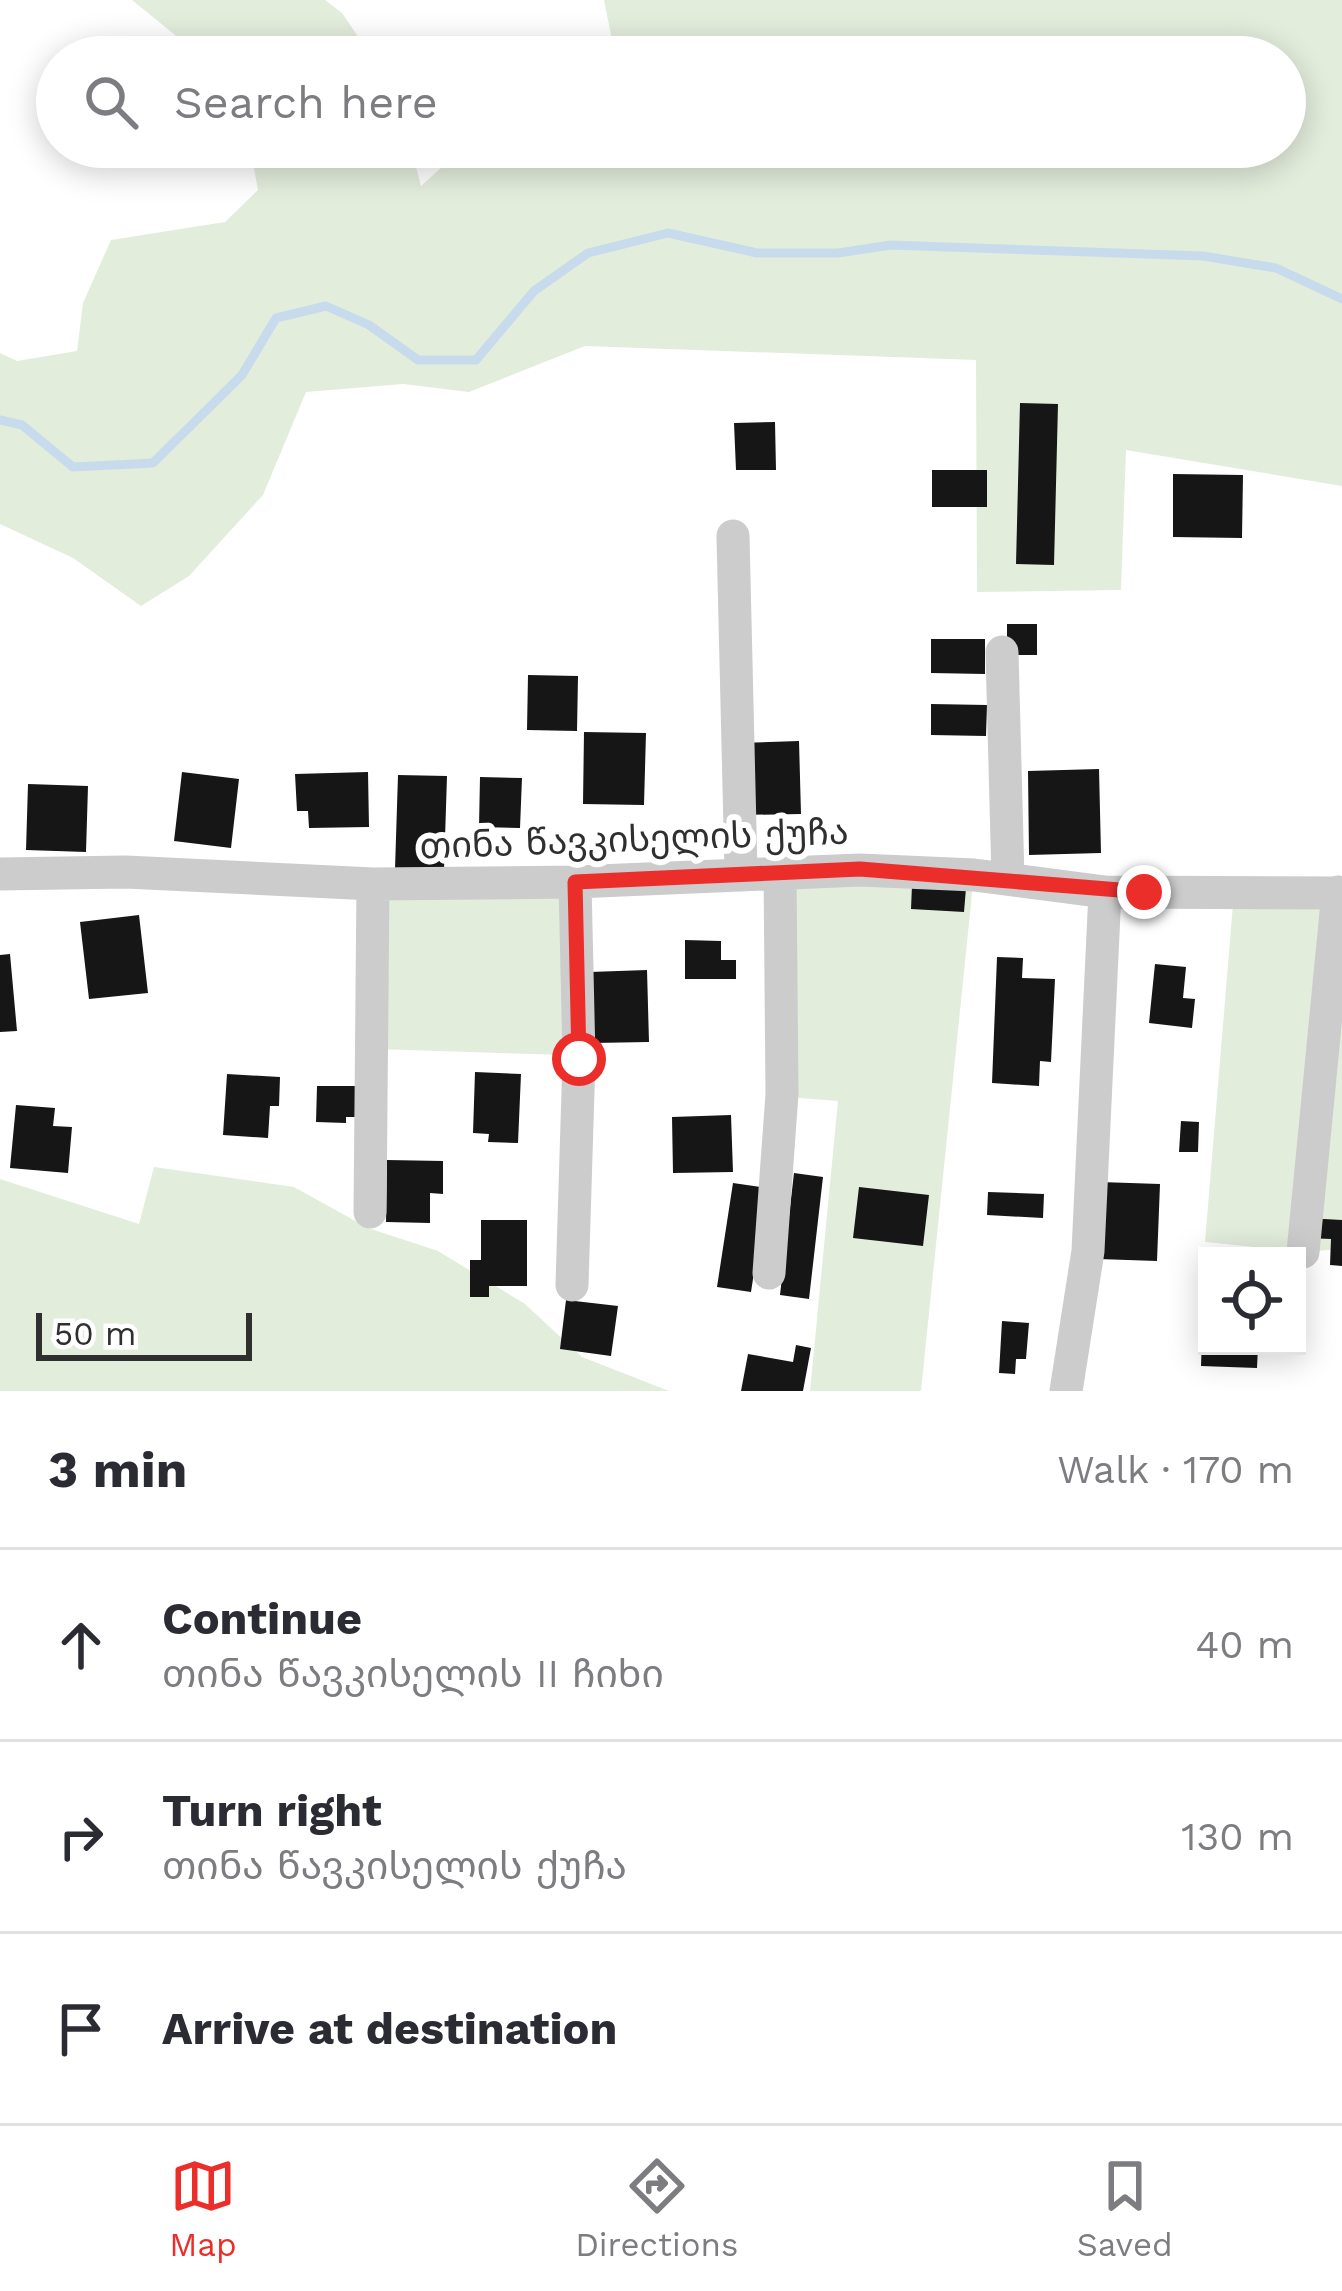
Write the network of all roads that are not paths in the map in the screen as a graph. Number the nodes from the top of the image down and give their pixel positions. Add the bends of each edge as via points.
1 (733, 536) dead end
2 (1002, 652) dead end
3 (780, 869) junction
4 (741, 872) junction
5 (0, 874) edge
6 (1008, 879) junction
7 (575, 882) junction
8 (373, 884) junction
9 (1105, 892) junction
10 (1340, 893) edge
11 (370, 1212) dead end
12 (1304, 1247) edge
13 (769, 1273) dead end
14 (572, 1285) dead end
15 (1066, 1391) edge

1 - 4 street
2 - 6 street
3 - 4 street, თინა წავკისელის ქუჩა
3 - 6 street, თინა წავკისელის ქუჩა
3 - 13 street via 782,1094
4 - 7 street, თინა წავკისელის ქუჩა
5 - 8 street, თინა წავკისელის ქუჩა
6 - 9 street, თინა წავკისელის ქუჩა
7 - 8 street, თინა წავკისელის ქუჩა
7 - 14 street
8 - 11 street
9 - 10 street, თინა წავკისელის ქუჩა
9 - 15 street via 1088,1251
10 - 12 street

